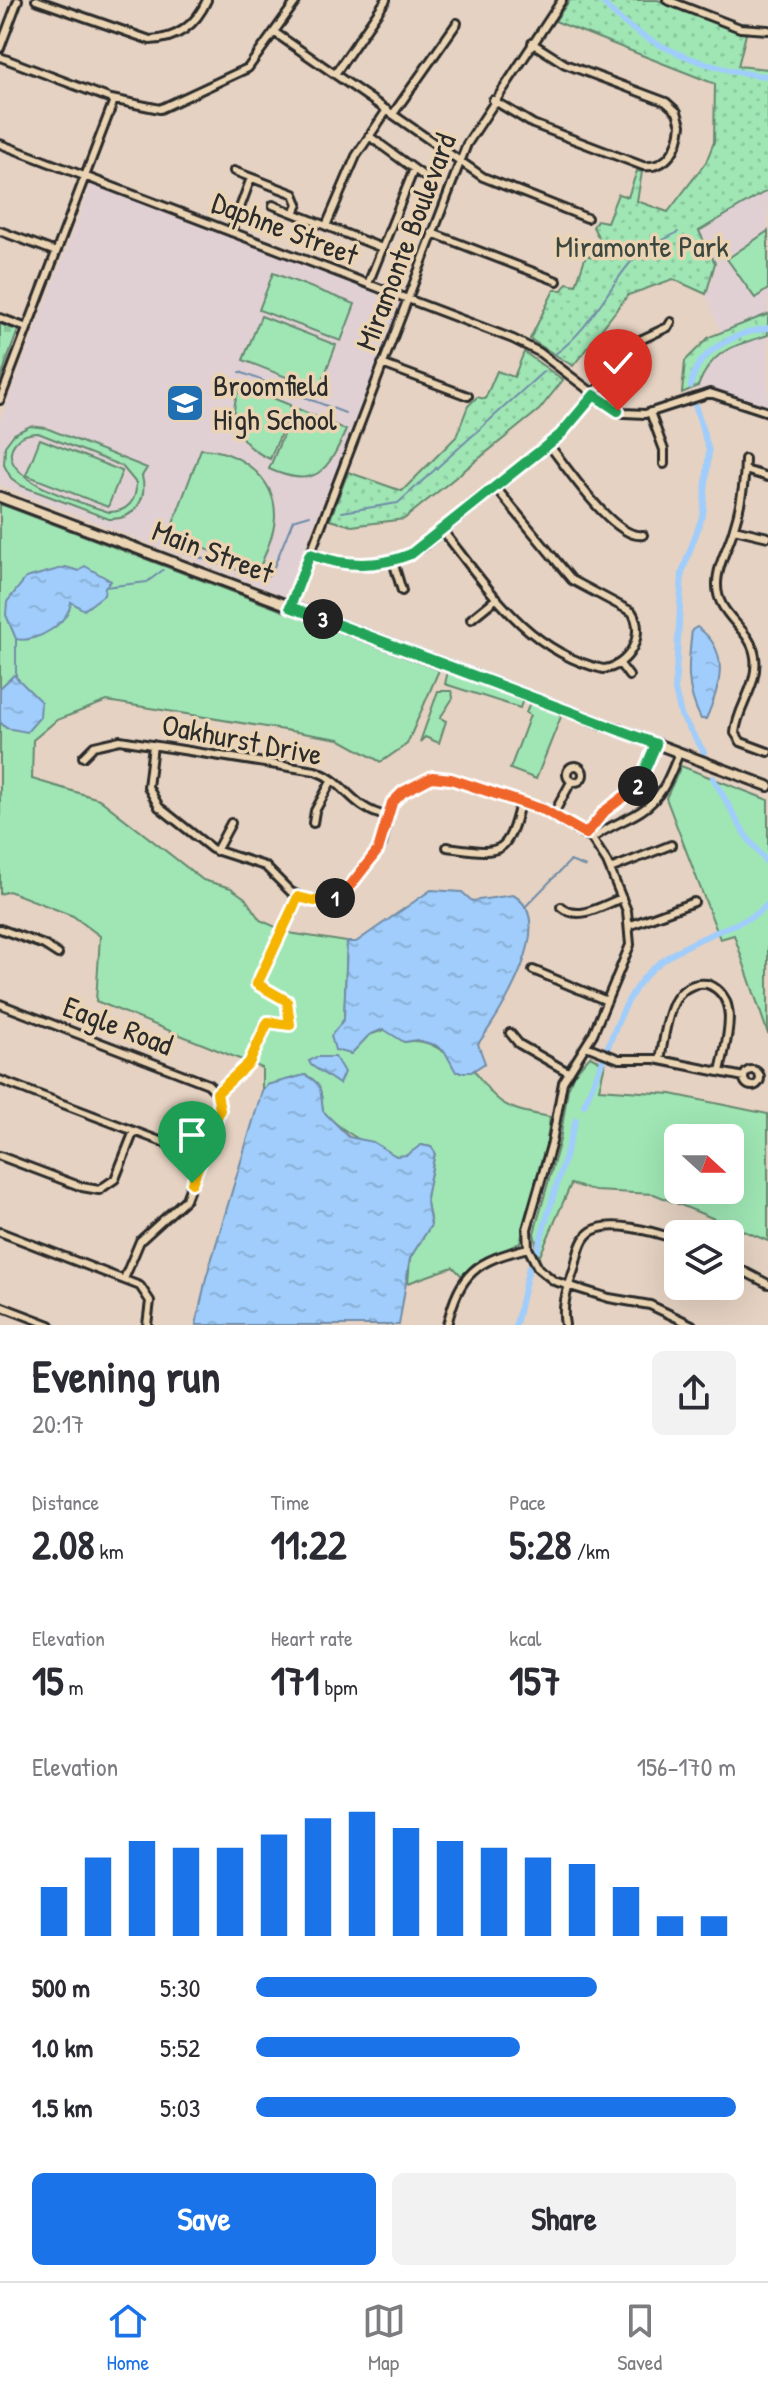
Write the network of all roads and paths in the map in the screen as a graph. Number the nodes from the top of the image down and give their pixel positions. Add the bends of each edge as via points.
1 (18, 0) edge
2 (36, 0) edge
3 (207, 0) edge
4 (297, 0) edge
5 (386, 0) edge
6 (562, 0) edge
7 (667, 0) edge
8 (457, 23) dead end
9 (768, 30) edge
10 (274, 32) junction
11 (532, 43) junction
12 (0, 48) edge
13 (0, 57) edge
14 (335, 74) junction
15 (114, 100) junction
16 (493, 100) junction
17 (390, 112) junction
18 (369, 136) junction
19 (0, 144) edge
20 (459, 160) junction
21 (414, 169) junction
22 (234, 171) dead end
23 (85, 177) junction
24 (425, 177) dead end
25 (251, 178) junction
26 (273, 205) dead end
27 (294, 213) junction
28 (587, 218) dead end
29 (326, 226) junction
30 (0, 231) edge
31 (231, 232) junction
32 (432, 233) junction
33 (382, 248) junction
34 (56, 252) junction
35 (557, 281) dead end
36 (368, 284) junction
37 (407, 299) junction
38 (0, 318) edge
39 (671, 322) dead end
40 (27, 328) junction
41 (382, 364) junction
42 (594, 395) junction
43 (468, 396) dead end
44 (0, 400) edge
45 (650, 412) junction
46 (768, 412) edge
47 (549, 445) junction
48 (745, 459) dead end
49 (664, 464) dead end
50 (745, 470) junction
51 (768, 477) edge
52 (496, 488) junction
53 (0, 497) edge
54 (734, 529) junction
55 (443, 531) junction
56 (643, 535) dead end
57 (768, 537) edge
58 (310, 554) junction
59 (393, 561) junction
60 (402, 591) dead end
61 (497, 598) junction
62 (290, 607) junction
63 (471, 619) dead end
64 (620, 664) junction
65 (629, 676) dead end
66 (656, 744) junction
67 (153, 745) junction
68 (768, 752) edge
69 (679, 753) junction
70 (83, 757) dead end
71 (332, 780) junction
72 (571, 782) dead end
73 (768, 786) edge
74 (520, 803) junction
75 (553, 815) junction
76 (386, 816) junction
77 (231, 823) dead end
78 (313, 823) dead end
79 (589, 837) junction
80 (671, 845) dead end
81 (447, 847) dead end
82 (216, 851) junction
83 (610, 869) junction
84 (298, 897) junction
85 (622, 898) junction
86 (694, 902) dead end
87 (561, 907) dead end
88 (631, 925) junction
89 (0, 929) edge
90 (58, 954) dead end
91 (533, 970) dead end
92 (607, 1001) junction
93 (0, 1004) edge
94 (510, 1033) dead end
95 (586, 1046) junction
96 (660, 1060) junction
97 (568, 1072) junction
98 (720, 1072) junction
99 (744, 1077) dead end
100 (0, 1080) edge
101 (217, 1093) junction
102 (134, 1131) junction
103 (0, 1156) edge
104 (202, 1157) junction
105 (0, 1232) edge
106 (664, 1236) edge
107 (528, 1248) junction
108 (744, 1271) edge
109 (124, 1279) junction
110 (768, 1284) edge
111 (569, 1286) junction
112 (0, 1306) edge
113 (448, 1323) edge
114 (50, 1325) edge
115 (147, 1325) edge
116 (565, 1325) edge
117 (692, 1325) edge

1 - 12 street
2 - 3 street via 150,40 186,29
4 - 10 street
5 - 14 street
6 - 11 street, Miramonte Boulevard
7 - 9 street via 740,28
8 - 17 street
10 - 14 street
10 - 15 street via 244,71 168,107
11 - 16 street, Miramonte Boulevard
11 - 16 street via 565,64 669,104 681,125 673,151 660,164 643,166 533,124
13 - 15 street
14 - 17 street
15 - 23 street
16 - 20 street, Miramonte Boulevard
17 - 18 street
17 - 20 street
18 - 21 street
18 - 29 street
19 - 23 street, Daphne Street
20 - 28 street via 499,185
20 - 32 street, Miramonte Boulevard
21 - 24 street
21 - 33 street
22 - 25 street
23 - 31 street, Daphne Street
23 - 34 street
25 - 27 street via 294,194
25 - 31 street
26 - 27 street
27 - 29 street
29 - 33 street
30 - 34 street
31 - 36 street, Daphne Street
32 - 35 street
32 - 37 street, Miramonte Boulevard
33 - 36 street
34 - 40 street
36 - 37 street, Daphne Street
37 - 41 street, Miramonte Boulevard
37 - 42 street, Daphne Street via 525,344
38 - 40 street
39 - 42 street via 636,342
40 - 44 street
41 - 43 street
41 - 58 street, Miramonte Boulevard
42 - 45 street, Daphne Street via 624,413
42 - 47 street
45 - 46 street, Daphne Street via 710,393
45 - 49 street
47 - 52 street
47 - 56 street via 617,526
48 - 50 street
50 - 51 street
50 - 54 street
52 - 55 street
52 - 64 street via 572,580 632,612 637,631
53 - 62 main road, Main Street
54 - 57 street
54 - 68 street via 717,591 726,614 750,641 756,665 735,733 741,742
55 - 59 street
55 - 61 street
58 - 59 street via 354,565
58 - 62 street, Miramonte Boulevard
59 - 60 street
61 - 63 street
61 - 64 street via 523,628 552,649 603,669
62 - 66 main road, Main Street
64 - 65 street
66 - 69 main road, Main Street
66 - 79 street via 635,790 609,808
67 - 70 street, Oakhurst Drive via 109,740
67 - 71 street, Oakhurst Drive via 315,771
67 - 82 street via 148,778 154,800
69 - 73 main road, Main Street
69 - 79 street via 656,798
71 - 76 street, Oakhurst Drive via 362,809
71 - 78 street
72 - 75 street
74 - 75 street
74 - 76 street via 432,777 397,797
74 - 81 street via 510,840 501,849 490,853
75 - 79 street
76 - 84 street via 382,844 346,891 323,901
77 - 82 street
79 - 83 street
80 - 83 street
82 - 84 street via 265,866
83 - 85 street
84 - 101 street via 257,984 287,1001 290,1025 268,1022 249,1063
85 - 87 street via 580,914
85 - 88 street
86 - 88 street
88 - 92 street via 628,952
89 - 90 street
91 - 92 street
92 - 95 street
93 - 101 street, Eagle Road via 208,1084
94 - 97 street via 519,1044
95 - 96 street via 619,1059
95 - 97 street
96 - 98 street
96 - 98 street via 675,1000 688,987 707,984 722,994 730,1016
97 - 107 street via 528,1224
98 - 99 street
100 - 102 street
101 - 104 street via 220,1110
102 - 103 street via 115,1179 99,1190
102 - 104 street
104 - 109 street via 186,1199 140,1241
105 - 109 street
106 - 111 street via 641,1229 595,1229 582,1244
107 - 111 street via 542,1272
107 - 113 street via 475,1268 459,1288
108 - 110 street
109 - 115 street via 149,1296
111 - 116 street
111 - 117 street via 650,1305
112 - 114 street

